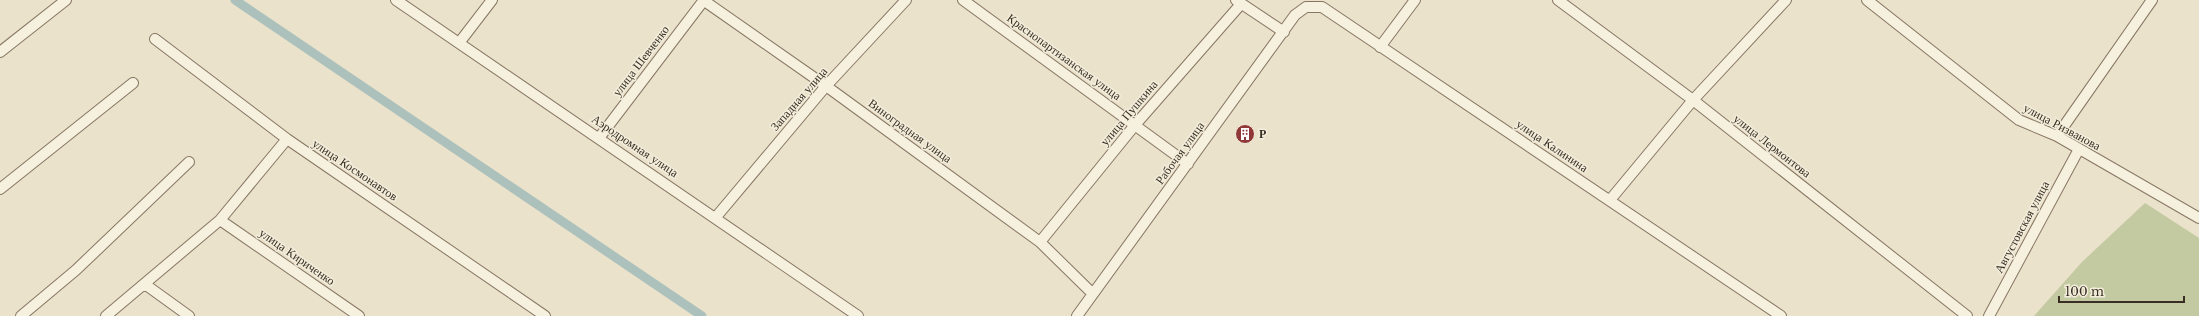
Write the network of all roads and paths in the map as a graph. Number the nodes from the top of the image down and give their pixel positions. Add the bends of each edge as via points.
1 (66, 0) edge
2 (396, 0) edge
3 (492, 0) edge
4 (703, 0) edge
5 (906, 0) edge
6 (963, 0) edge
7 (1415, 0) edge
8 (1558, 0) edge
9 (1786, 0) edge
10 (1867, 0) edge
11 (2152, 0) edge
12 (1239, 2) edge
13 (1304, 4) edge
14 (1284, 32) junction
15 (155, 39) dead end
16 (459, 44) junction
17 (1380, 47) junction
18 (0, 52) edge
19 (133, 83) dead end
20 (826, 86) junction
21 (1693, 100) junction
22 (1135, 125) junction
23 (2057, 136) junction
24 (599, 138) junction
25 (287, 139) junction
26 (2079, 150) junction
27 (189, 162) dead end
28 (1188, 164) junction
29 (0, 189) edge
30 (1610, 200) junction
31 (716, 217) junction
32 (2199, 218) edge
33 (220, 220) junction
34 (1040, 242) junction
35 (146, 285) junction
36 (1093, 294) junction
37 (21, 316) edge
38 (106, 316) edge
39 (189, 316) edge
40 (359, 316) edge
41 (545, 316) edge
42 (858, 316) edge
43 (1077, 316) edge
44 (1781, 316) edge
45 (1967, 316) edge
46 (1989, 316) edge

1 - 18 street
2 - 16 street, Аэродромная улица
3 - 16 street
4 - 20 street, Виноградная улица
4 - 24 street, улица Шевченко
5 - 20 street, Западная улица
6 - 22 street, Краснопартизанская улица
7 - 17 street
8 - 21 street, улица Лермонтова
9 - 21 street
10 - 23 street, улица Ризванова via 2019,120
11 - 23 street
12 - 14 street
12 - 22 street, улица Пушкина
13 - 14 street, Рабочая улица
13 - 17 street, улица Калинина via 1322,7
14 - 28 street, Рабочая улица
15 - 25 street, улица Космонавтов
16 - 24 street, Аэродромная улица
17 - 30 street, улица Калинина
19 - 29 street
20 - 31 street, Западная улица
20 - 34 street, Виноградная улица
21 - 30 street
21 - 45 street, улица Лермонтова
22 - 28 street, Краснопартизанская улица
22 - 34 street, улица Пушкина
23 - 26 street, улица Ризванова
24 - 31 street, Аэродромная улица
25 - 33 street
25 - 41 street, улица Космонавтов
26 - 32 street, улица Ризванова
26 - 46 street, Августовская улица
27 - 37 street via 76,270
28 - 36 street, Рабочая улица
30 - 44 street, улица Калинина
31 - 42 street, Аэродромная улица
33 - 35 street
33 - 40 street, улица Кириченко
34 - 36 street, Виноградная улица
35 - 38 street
35 - 39 street
36 - 43 street, Рабочая улица

